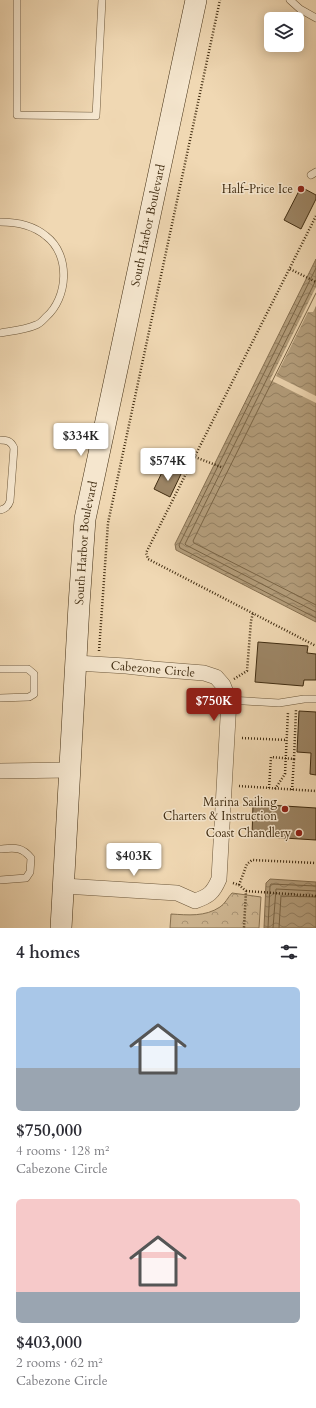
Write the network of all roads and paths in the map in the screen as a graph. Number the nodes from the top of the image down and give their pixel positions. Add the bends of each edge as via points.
1 (17, 0) edge
2 (102, 0) edge
3 (196, 0) edge
4 (220, 0) edge
5 (290, 0) edge
6 (316, 18) edge
7 (316, 216) edge
8 (0, 222) edge
9 (290, 269) junction
10 (316, 282) edge
11 (0, 333) edge
12 (0, 440) edge
13 (195, 457) junction
14 (221, 467) dead end
15 (0, 510) edge
16 (253, 613) junction
17 (316, 646) edge
18 (76, 663) junction
19 (98, 664) junction
20 (0, 669) edge
21 (223, 685) junction
22 (0, 698) edge
23 (316, 699) edge
24 (229, 700) junction
25 (297, 700) junction
26 (288, 701) junction
27 (242, 738) dead end
28 (287, 740) junction
29 (286, 758) junction
30 (294, 759) junction
31 (69, 770) junction
32 (0, 771) edge
33 (239, 786) dead end
34 (269, 788) junction
35 (275, 788) junction
36 (292, 790) junction
37 (316, 791) edge
38 (0, 849) edge
39 (316, 864) edge
40 (219, 879) junction
41 (0, 880) edge
42 (238, 885) junction
43 (64, 886) junction
44 (246, 891) junction
45 (316, 896) edge
46 (61, 928) edge
47 (244, 928) edge

1 - 2 lane via 17,115 96,116
3 - 18 street, South Harbor Boulevard via 88,501 83,539
4 - 19 path via 108,523
5 - 6 lane
7 - 9 path
8 - 11 lane via 28,226 47,236 58,249 64,272 62,294 51,313 37,325
9 - 10 path
9 - 13 path
12 - 15 lane via 7,440 14,448 10,502
13 - 14 path
13 - 16 path via 146,553 148,559
16 - 17 path
16 - 21 path via 247,671
18 - 19 street, Cabezone Circle
18 - 31 street, South Harbor Boulevard
19 - 21 street, Cabezone Circle via 204,673 216,677
20 - 22 lane via 28,669 34,674 32,696
21 - 24 street
23 - 25 lane
24 - 26 lane via 279,703
24 - 40 street
25 - 26 lane
25 - 30 path
26 - 28 path
27 - 28 path
28 - 29 path
29 - 30 path
29 - 34 path via 272,757
29 - 35 path via 285,774
30 - 36 path
31 - 32 street
31 - 43 street, South Harbor Boulevard
33 - 34 path
34 - 35 path
35 - 36 path
36 - 37 path
38 - 41 lane via 17,848 25,851 31,858 30,872 26,878
39 - 42 path via 252,860 247,864
40 - 42 path
40 - 43 street via 206,897 195,901 177,892
42 - 44 path
43 - 46 street, South Harbor Boulevard
44 - 45 path
44 - 47 path

